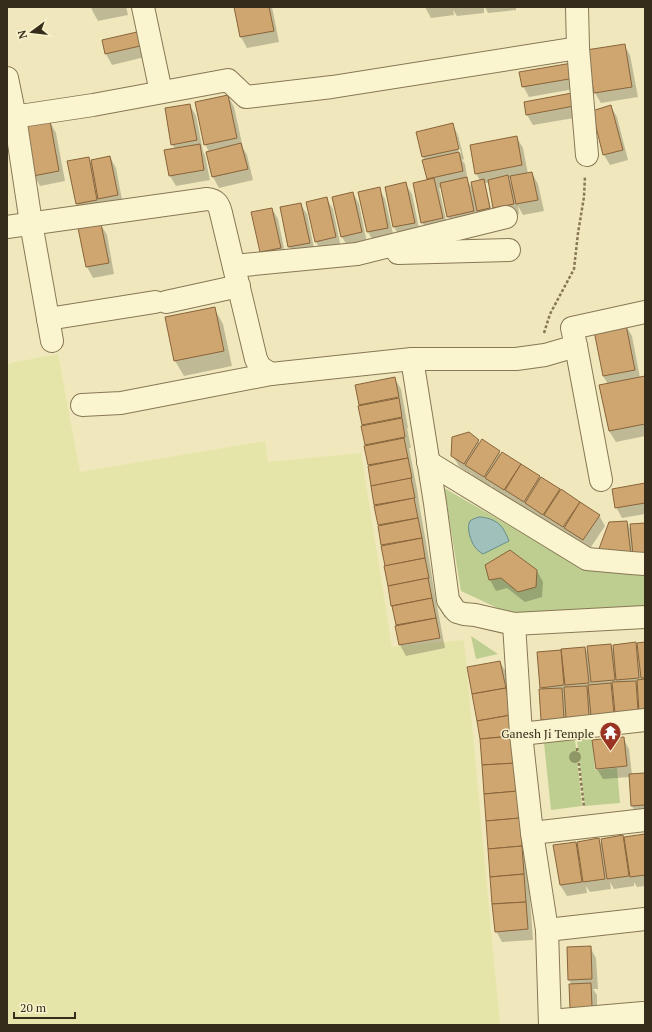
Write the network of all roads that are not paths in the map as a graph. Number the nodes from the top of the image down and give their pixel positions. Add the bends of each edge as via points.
1 (143, 7) edge
2 (577, 7) edge
3 (578, 48) junction
4 (7, 78) edge
5 (161, 92) junction
6 (11, 117) edge
7 (587, 155) road end
8 (506, 217) dead end
9 (31, 223) junction
10 (7, 227) edge
11 (509, 250) dead end
12 (357, 254) junction
13 (236, 276) junction
14 (645, 312) edge
15 (48, 319) junction
16 (52, 341) dead end
17 (576, 346) junction
18 (412, 359) junction
19 (271, 374) junction
20 (82, 404) dead end
21 (428, 462) junction
22 (601, 480) dead end
23 (645, 564) edge
24 (645, 617) edge
25 (514, 624) junction
26 (645, 720) edge
27 (521, 734) junction
28 (645, 820) edge
29 (532, 832) junction
30 (645, 919) edge
31 (547, 930) junction
32 (642, 1013) dead end
33 (550, 1023) edge

1 - 5 street
2 - 3 street
3 - 5 street via 246,97 228,80
3 - 7 street
4 - 6 street
5 - 6 street
6 - 9 street
8 - 12 street
9 - 10 street
9 - 13 street via 208,199 219,205
9 - 15 street
11 - 12 street
12 - 13 street
13 - 15 street via 160,302
13 - 19 street via 256,359 260,367
14 - 17 street via 572,328
15 - 16 street
17 - 18 street via 545,355 516,359
17 - 22 street
18 - 19 street
18 - 21 street
19 - 20 street via 121,403
21 - 23 street via 587,558
21 - 25 street via 448,600 457,612
24 - 25 street
25 - 27 street
26 - 27 street
27 - 29 street
28 - 29 street
29 - 31 street
30 - 31 street
31 - 33 street
32 - 33 street

